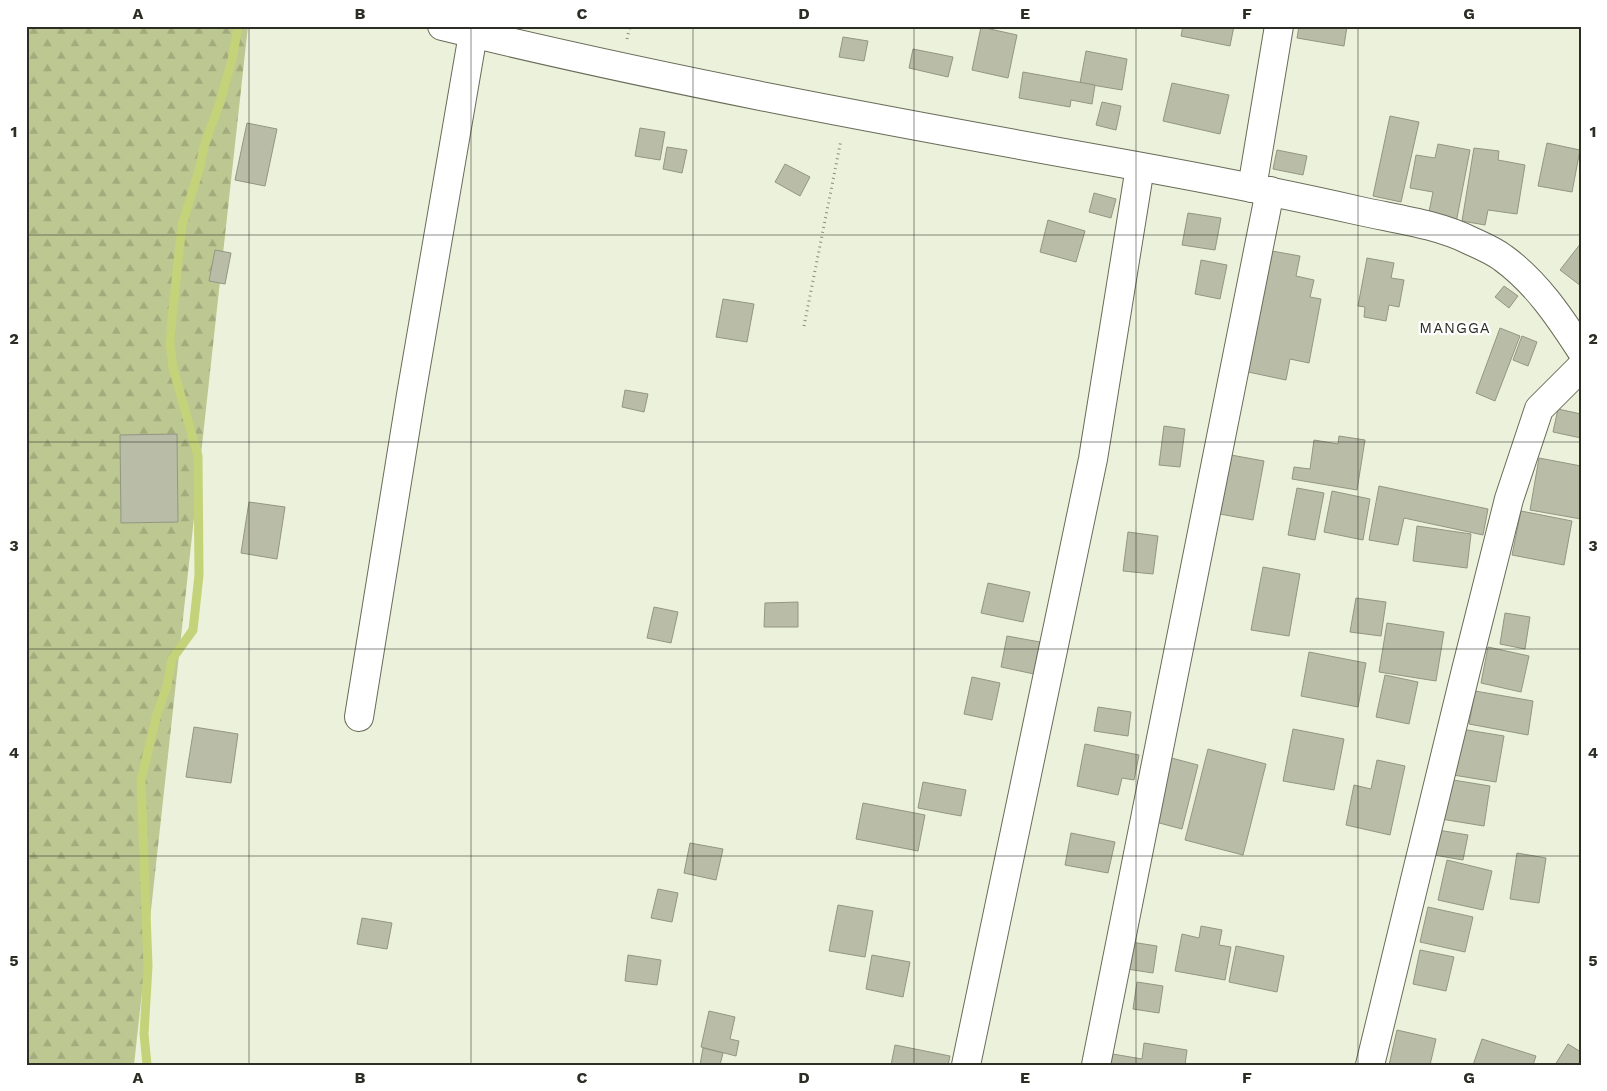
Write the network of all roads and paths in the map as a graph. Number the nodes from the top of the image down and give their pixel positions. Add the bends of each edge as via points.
1 (442, 26) edge
2 (1279, 26) edge
3 (473, 34) junction
4 (846, 112) junction
5 (1140, 167) junction
6 (1261, 189) junction
7 (804, 326) dead end
8 (1581, 350) edge
9 (1581, 367) edge
10 (359, 717) dead end
11 (966, 1065) edge
12 (1096, 1065) edge
13 (1370, 1065) edge

1 - 3 street
2 - 6 street
3 - 4 street
3 - 10 street
4 - 5 street
4 - 7 path
5 - 6 street
5 - 11 street via 1093,459
6 - 8 street via 1428,226 1467,239 1501,256 1526,277 1558,314
6 - 12 street
9 - 13 street via 1539,409 1509,499

